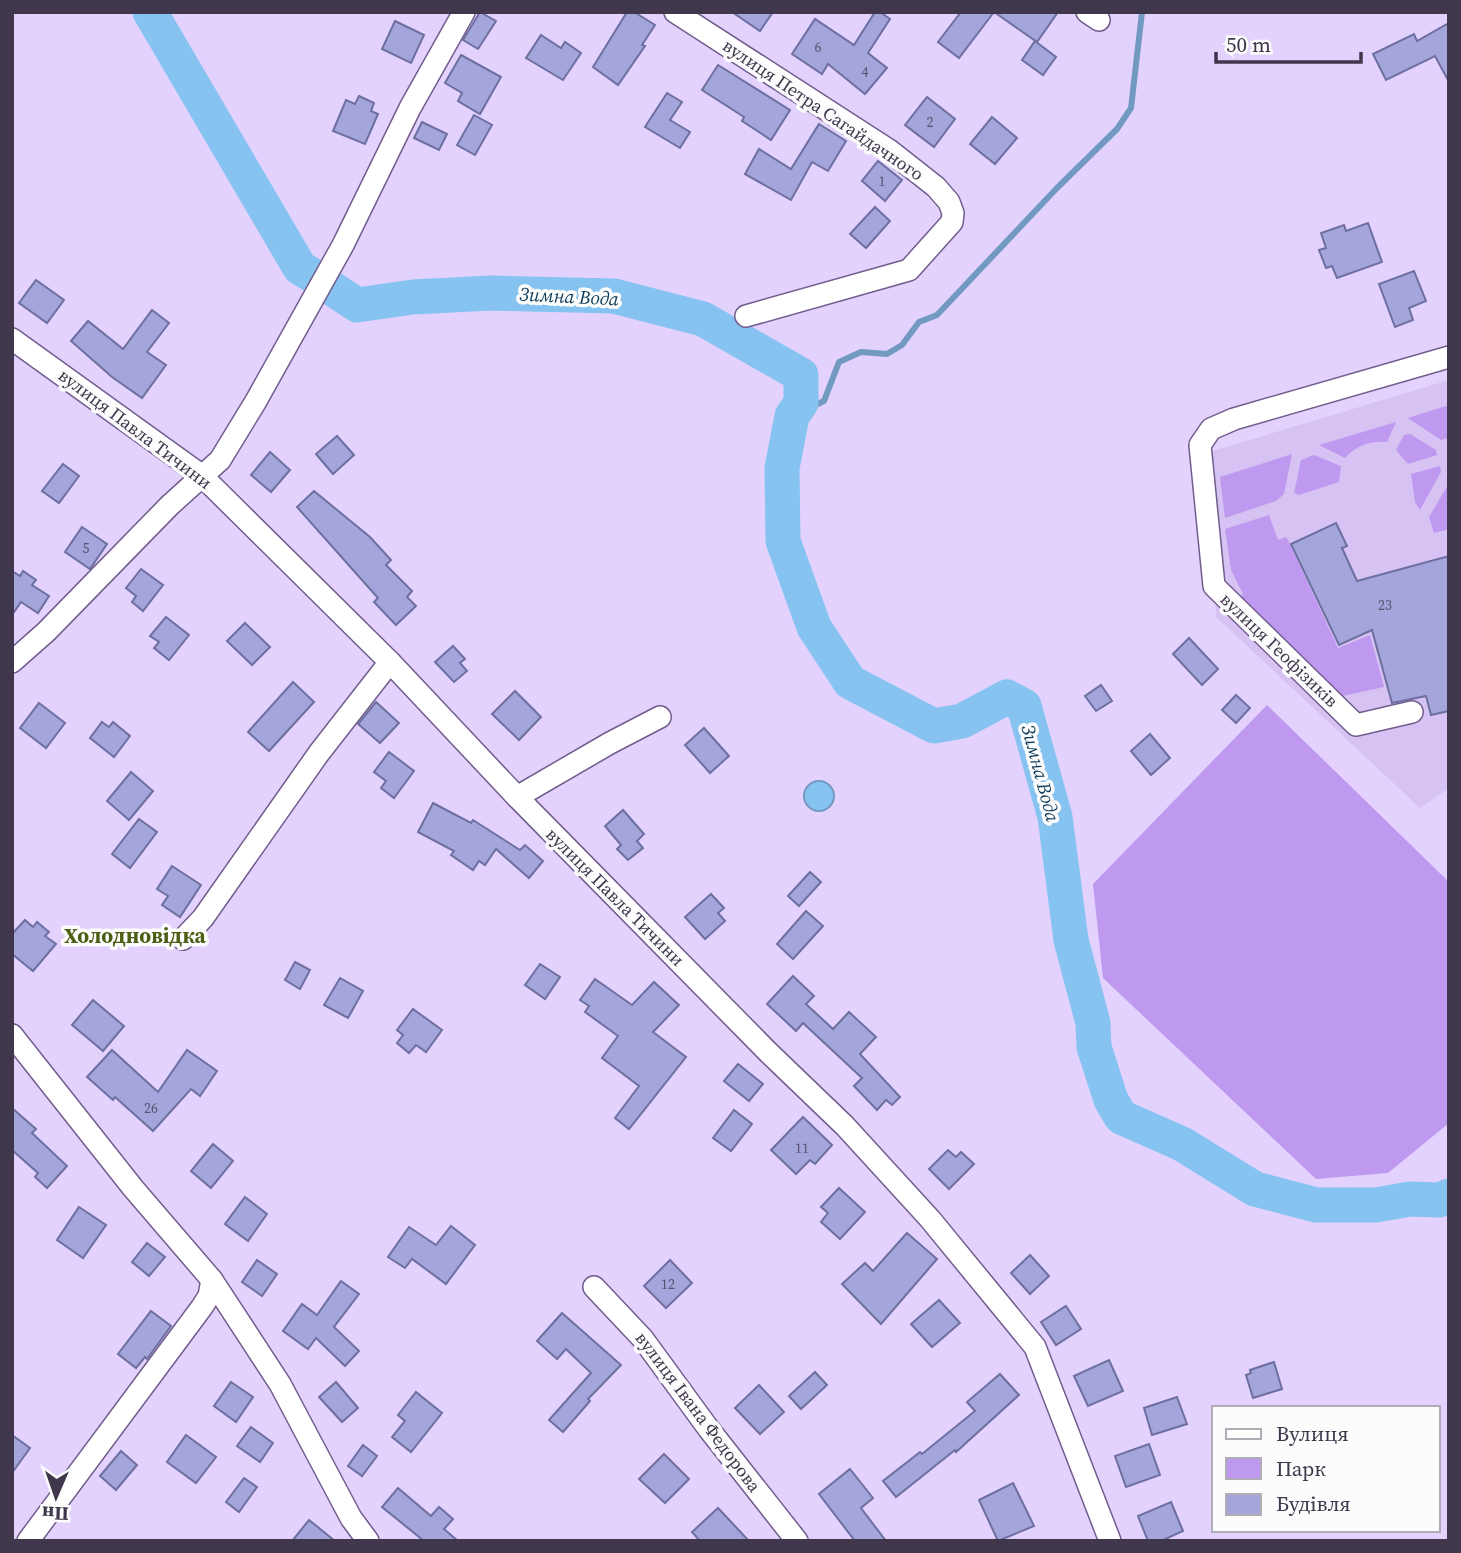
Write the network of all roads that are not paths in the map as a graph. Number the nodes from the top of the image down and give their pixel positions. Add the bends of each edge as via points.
1 (464, 12) edge
2 (675, 12) edge
3 (747, 316) dead end
4 (12, 339) edge
5 (1449, 357) edge
6 (201, 475) junction
7 (12, 662) edge
8 (390, 662) junction
9 (1412, 712) dead end
10 (660, 717) dead end
11 (517, 797) junction
12 (183, 939) dead end
13 (12, 1035) edge
14 (212, 1280) junction
15 (594, 1287) dead end
16 (28, 1541) edge
17 (368, 1541) edge
18 (797, 1541) edge
19 (1110, 1541) edge

1 - 6 street via 256,401 220,460
2 - 3 street, вулиця Петра Сагайдачного via 889,150 936,187 953,213 952,222 909,270
4 - 6 street, вулиця Павла Тичини
5 - 9 street, вулиця Геофізиків via 1234,419 1211,429 1200,445 1214,586 1356,725
6 - 7 street
6 - 8 street, вулиця Павла Тичини
8 - 11 street, вулиця Павла Тичини
8 - 12 street
10 - 11 street
11 - 19 street, вулиця Павла Тичини via 845,1126 930,1219 1035,1347
13 - 14 street
14 - 16 street via 202,1307
14 - 17 street via 280,1384 351,1518
15 - 18 street, вулиця Івана Федорова via 643,1339

